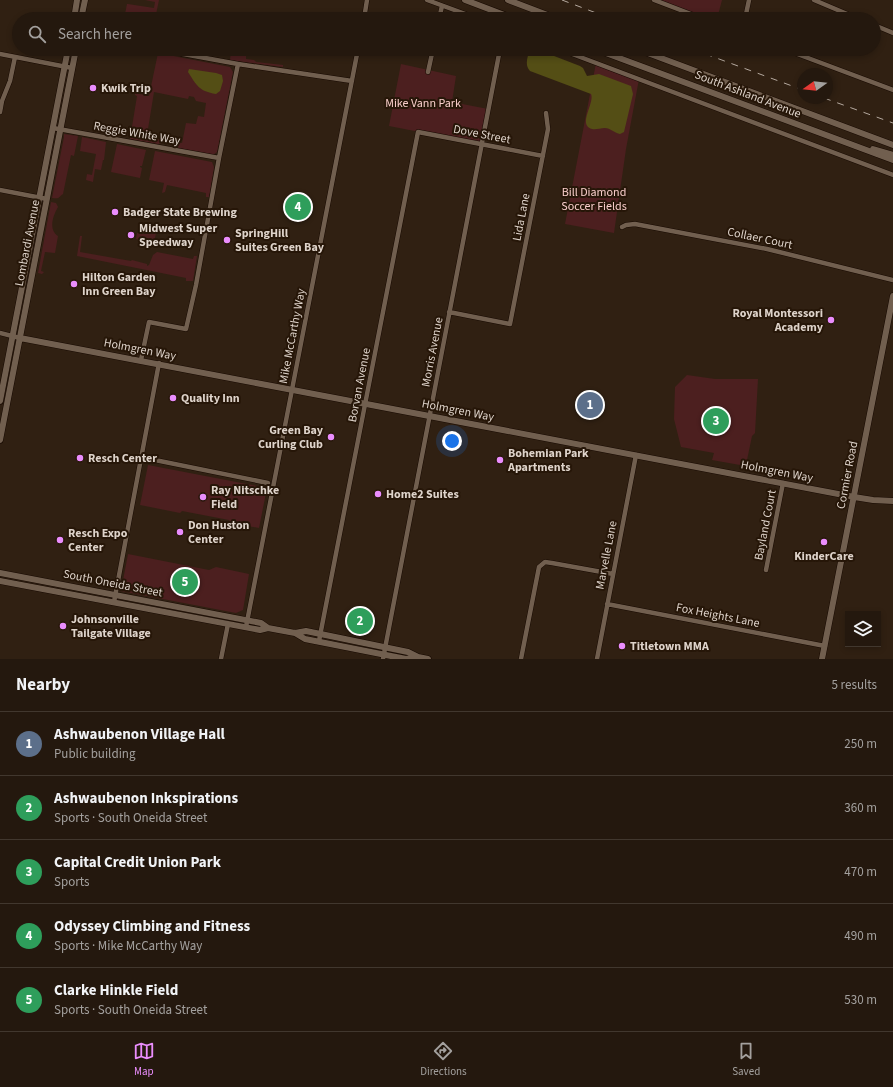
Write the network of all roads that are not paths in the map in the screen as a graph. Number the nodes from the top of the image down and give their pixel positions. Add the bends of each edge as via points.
1 (77, 0) edge
2 (85, 0) edge
3 (367, 0) edge
4 (427, 0) edge
5 (466, 0) edge
6 (508, 0) edge
7 (654, 0) edge
8 (749, 0) edge
9 (814, 0) edge
10 (442, 6) junction
11 (75, 12) edge
12 (83, 12) edge
13 (365, 12) edge
14 (441, 12) edge
15 (459, 12) edge
16 (494, 12) edge
17 (540, 12) edge
18 (686, 12) edge
19 (746, 12) edge
20 (842, 12) edge
21 (881, 28) edge
22 (893, 33) edge
23 (0, 54) edge
24 (66, 56) edge
25 (75, 56) edge
26 (194, 56) edge
27 (357, 56) edge
28 (431, 56) edge
29 (499, 56) edge
30 (578, 56) edge
31 (614, 56) edge
32 (656, 56) edge
33 (803, 56) edge
34 (15, 57) junction
35 (238, 64) junction
36 (64, 66) junction
37 (72, 68) junction
38 (428, 72) dead end
39 (352, 81) junction
40 (893, 90) edge
41 (0, 112) edge
42 (546, 113) dead end
43 (53, 128) junction
44 (60, 129) junction
45 (418, 132) joint
46 (482, 144) junction
47 (850, 144) junction
48 (893, 145) edge
49 (893, 154) edge
50 (543, 156) junction
51 (219, 158) junction
52 (893, 160) edge
53 (893, 175) edge
54 (0, 190) edge
55 (39, 198) junction
56 (47, 199) junction
57 (622, 227) dead end
58 (893, 280) edge
59 (893, 296) edge
60 (449, 312) junction
61 (0, 334) edge
62 (12, 336) junction
63 (20, 338) junction
64 (141, 360) junction
65 (159, 363) junction
66 (292, 389) junction
67 (0, 401) edge
68 (366, 403) junction
69 (430, 415) junction
70 (0, 440) edge
71 (636, 455) junction
72 (146, 460) dead end
73 (268, 483) dead end
74 (783, 483) junction
75 (854, 497) junction
76 (893, 501) edge
77 (766, 570) dead end
78 (0, 573) edge
79 (613, 574) junction
80 (0, 581) edge
81 (115, 595) junction
82 (114, 602) junction
83 (607, 604) junction
84 (247, 620) junction
85 (228, 624) junction
86 (246, 627) junction
87 (268, 628) junction
88 (295, 632) junction
89 (321, 634) junction
90 (319, 641) junction
91 (825, 646) junction
92 (385, 647) junction
93 (384, 657) edge
94 (418, 657) junction
95 (221, 659) edge
96 (428, 659) edge
97 (521, 659) edge
98 (597, 659) edge
99 (822, 659) edge

1 - 11 street
2 - 12 street
3 - 13 street
4 - 10 street
5 - 16 street
6 - 17 street
7 - 18 street
8 - 19 street
9 - 20 street
10 - 14 street
10 - 15 street
21 - 22 street
23 - 34 street
24 - 36 street, Lombardi Avenue
25 - 37 street, Lombardi Avenue
26 - 35 street
27 - 39 street, Mike McCarthy Way
28 - 38 street
29 - 46 street, Morris Avenue
30 - 53 street
31 - 47 street, South Ashland Avenue
32 - 48 street, South Ashland Avenue
33 - 40 street
34 - 36 street
34 - 41 street
35 - 39 street
35 - 51 street
36 - 37 street
36 - 43 street, Lombardi Avenue
37 - 44 street, Lombardi Avenue
39 - 66 street, Mike McCarthy Way
42 - 50 street, Lida Lane via 548,129
43 - 44 street, Reggie White Way
43 - 55 street, Lombardi Avenue
44 - 51 street, Reggie White Way
44 - 56 street, Lombardi Avenue
45 - 46 street, Dove Street
45 - 68 street, Borvan Avenue
46 - 50 street, Dove Street
46 - 60 street, Morris Avenue
47 - 49 street
47 - 52 street, South Ashland Avenue
50 - 60 street, Lida Lane via 510,324
51 - 64 street via 186,329 148,322
54 - 55 street
55 - 56 street
55 - 62 street, Lombardi Avenue
56 - 63 street, Lombardi Avenue
57 - 58 street, Collaer Court via 635,224 768,249
59 - 75 street, Cormier Road
60 - 69 street, Morris Avenue
61 - 62 street
62 - 63 street
62 - 67 street, Lombardi Avenue
63 - 64 street, Holmgren Way
63 - 70 street, Lombardi Avenue
64 - 65 street, Holmgren Way
65 - 66 street, Holmgren Way
65 - 81 street
66 - 68 street, Holmgren Way
66 - 84 street, Mike McCarthy Way
68 - 69 street, Holmgren Way
68 - 89 street, Borvan Avenue
69 - 71 street, Holmgren Way
69 - 92 street, Morris Avenue
71 - 74 street, Holmgren Way
71 - 79 street, Marvelle Lane
72 - 73 street
74 - 75 street, Holmgren Way
74 - 77 street, Bayland Court
75 - 76 street, Holmgren Way
75 - 91 street, Cormier Road
78 - 81 street, South Oneida Street
79 - 83 street, Marvelle Lane
79 - 97 street via 545,562 539,567
80 - 82 street, South Oneida Street
81 - 82 street
81 - 84 street, South Oneida Street
82 - 85 street, South Oneida Street
83 - 91 street, Fox Heights Lane
83 - 98 street, Marvelle Lane
84 - 86 street, Mike McCarthy Way
84 - 87 street, South Oneida Street via 262,623
85 - 86 street, South Oneida Street
85 - 95 street
86 - 87 street, South Oneida Street via 260,630
87 - 88 street, South Oneida Street
88 - 89 street, South Oneida Street
88 - 90 street, South Oneida Street via 305,638
89 - 90 street, Borvan Avenue
89 - 92 street, South Oneida Street
90 - 93 street, South Oneida Street
91 - 99 street, Cormier Road
92 - 93 street, Morris Avenue
92 - 94 street, South Oneida Street
93 - 94 street, South Oneida Street
94 - 96 street, South Oneida Street

